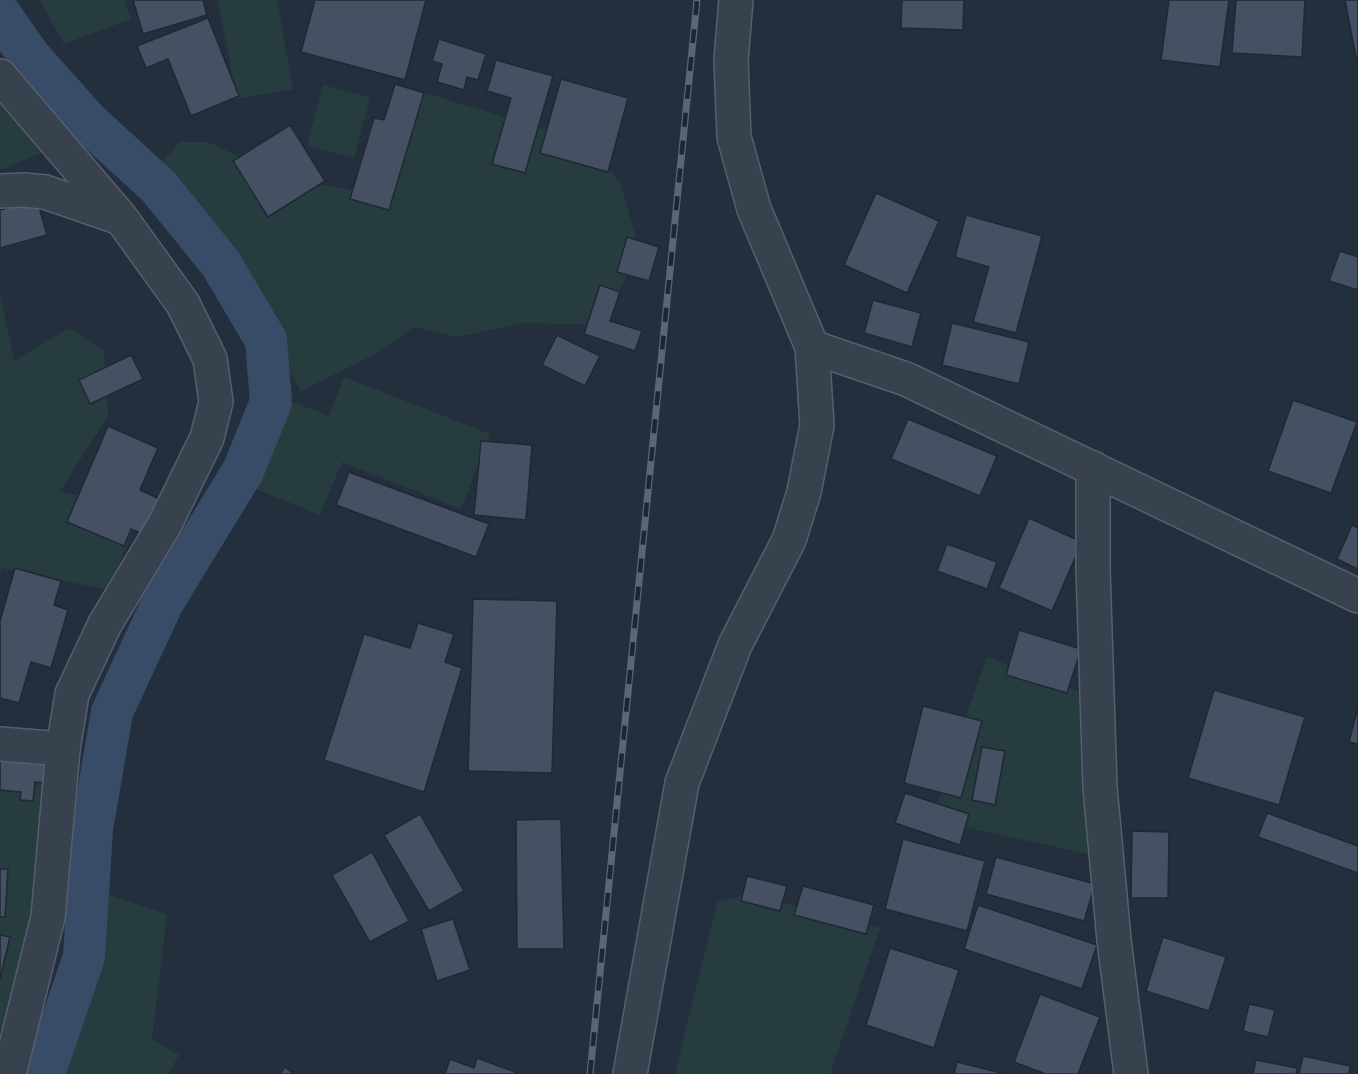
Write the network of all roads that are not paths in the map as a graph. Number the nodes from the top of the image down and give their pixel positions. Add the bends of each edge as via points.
1 (736, 0) edge
2 (0, 76) edge
3 (0, 191) edge
4 (121, 218) junction
5 (812, 347) junction
6 (1093, 468) junction
7 (1358, 596) edge
8 (0, 744) edge
9 (63, 749) junction
10 (9, 1074) edge
11 (630, 1074) edge
12 (1131, 1074) edge

1 - 5 street via 731,60 734,137 754,209
2 - 4 street
3 - 4 street via 45,192
4 - 9 street via 183,304 210,358 216,402 207,438 165,524 105,624 72,694
5 - 6 street via 906,378
5 - 11 street via 817,425 804,492 789,540 735,645 682,783
6 - 7 street
6 - 12 street via 1100,787
8 - 9 street
9 - 10 street via 48,917

